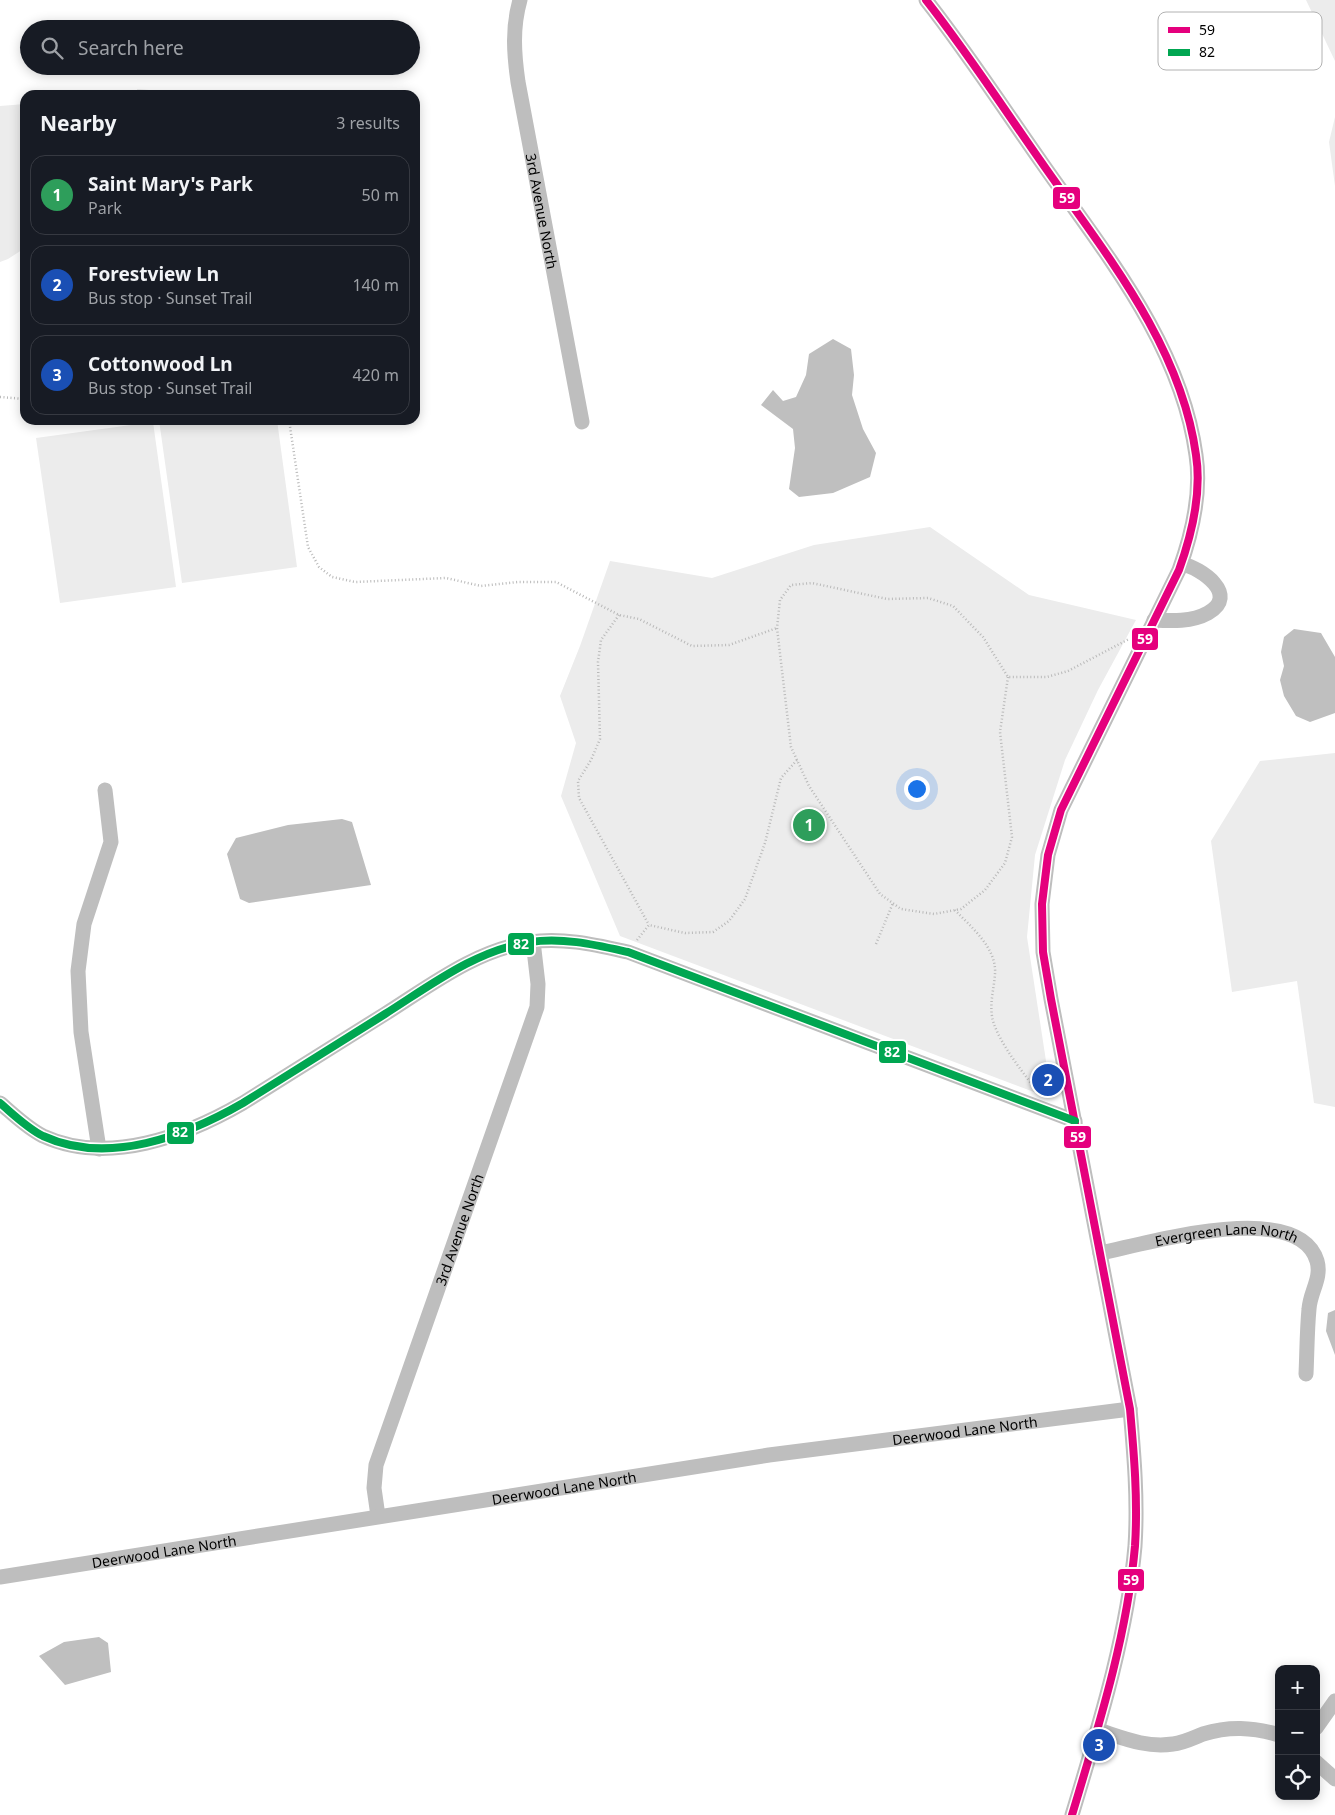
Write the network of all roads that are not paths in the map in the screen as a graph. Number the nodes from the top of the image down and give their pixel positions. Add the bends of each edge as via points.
1 (520, 0) edge
2 (926, 0) edge
3 (582, 422) dead end
4 (1182, 564) junction
5 (1154, 620) junction
6 (105, 790) dead end
7 (533, 941) junction
8 (0, 1103) edge
9 (1075, 1121) junction
10 (99, 1149) junction
11 (1100, 1253) junction
12 (1306, 1374) dead end
13 (1130, 1409) junction
14 (378, 1516) junction
15 (0, 1577) edge
16 (1335, 1701) edge
17 (1320, 1722) edge
18 (1098, 1730) junction
19 (1275, 1734) edge
20 (1320, 1766) edge
21 (1335, 1779) edge
22 (1072, 1815) edge

1 - 3 street, 3rd Avenue North via 514,49 518,82
2 - 4 street via 1111,261 1169,363 1185,407 1198,477 1190,539
4 - 5 street
4 - 5 street via 1195,568 1214,581 1219,594 1216,606 1199,616
5 - 9 street via 1066,801 1048,855 1042,904 1043,952
6 - 10 street via 111,842 84,924 78,972 82,1032
7 - 9 street via 587,942 628,952
7 - 10 street via 491,952 461,966 209,1123 170,1136
7 - 14 street, 3rd Avenue North via 537,1007 376,1465 374,1488
8 - 10 street via 41,1135 65,1144
9 - 11 street
11 - 12 street, Evergreen Lane North via 1221,1229 1286,1231 1300,1238 1311,1249 1317,1262 1318,1277 1309,1308
11 - 13 street
13 - 14 street, Deerwood Lane North via 769,1455
13 - 18 street via 1135,1545 1127,1605
14 - 15 street, Deerwood Lane North
16 - 17 street
18 - 19 street via 1155,1746 1175,1744 1216,1730 1238,1727
18 - 22 street
20 - 21 street

